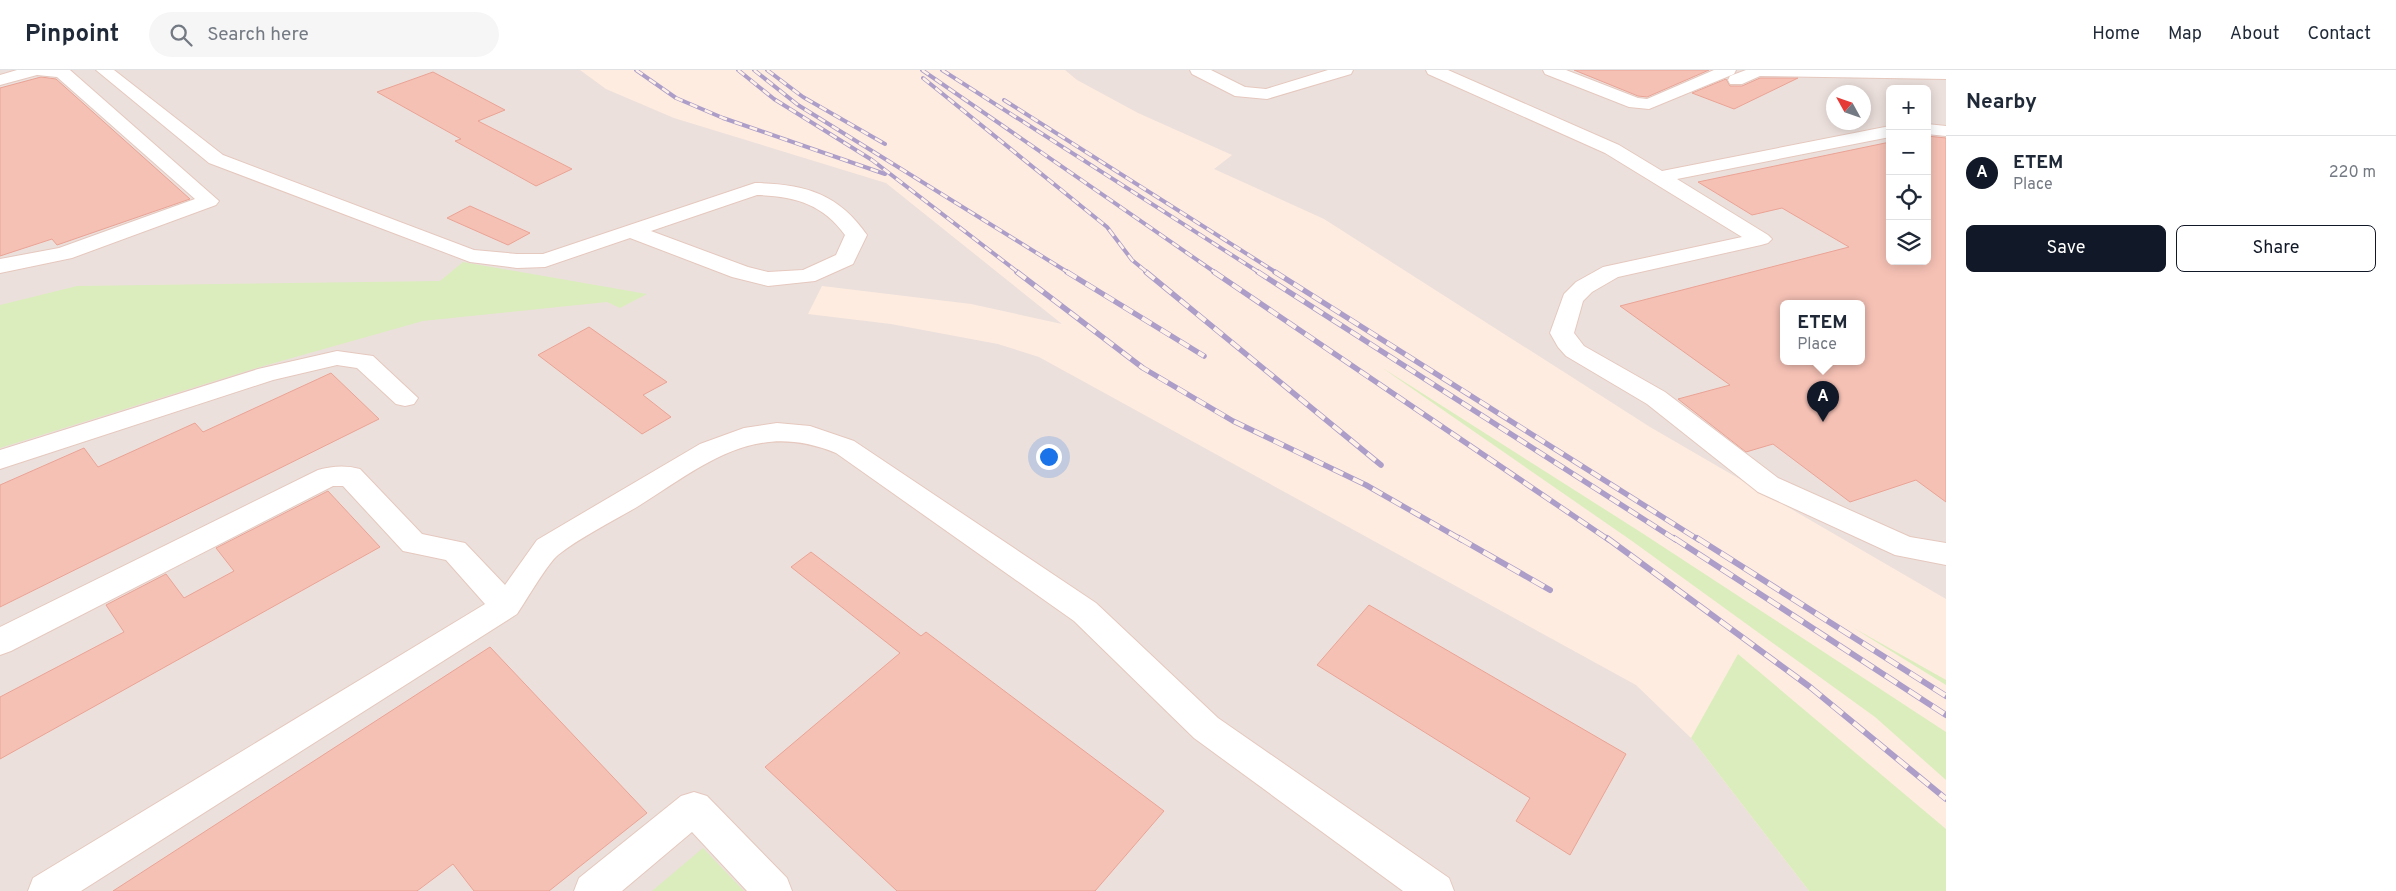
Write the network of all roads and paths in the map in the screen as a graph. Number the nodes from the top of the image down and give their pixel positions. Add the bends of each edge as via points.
1 (104, 70) edge
2 (1198, 70) edge
3 (1345, 70) edge
4 (1434, 70) edge
5 (1551, 70) edge
6 (1946, 74) edge
7 (1732, 75) edge
8 (0, 80) edge
9 (1931, 129) edge
10 (1946, 131) edge
11 (1886, 132) edge
12 (1658, 176) junction
13 (631, 231) junction
14 (0, 266) edge
15 (405, 398) dead end
16 (0, 460) edge
17 (1946, 554) edge
18 (506, 606) junction
19 (0, 642) edge
20 (47, 891) edge
21 (593, 891) edge
22 (773, 891) edge
23 (1435, 891) edge

1 - 13 street via 216,159 470,256 545,260
2 - 3 street via 1241,92 1267,94
4 - 12 street via 1612,149
5 - 7 street via 1635,103 1649,104
6 - 7 street via 1758,71
8 - 14 street via 36,70 62,72 209,200 64,253
9 - 10 street
11 - 12 street
12 - 17 street via 1760,239 1612,272 1584,287 1572,299 1562,333 1566,342 1575,351 1656,398 1768,486 1905,547
13 - 13 street via 755,189 785,189 819,199 846,219 856,235 845,259 807,276 768,278 740,272
15 - 16 street via 364,361 337,358 267,374
18 - 19 street via 455,551 413,543 350,476 328,476
18 - 20 street
18 - 23 street via 547,548 709,450 736,438 765,431 794,431 822,436 845,447 1085,612 1206,728
21 - 22 street via 694,808

